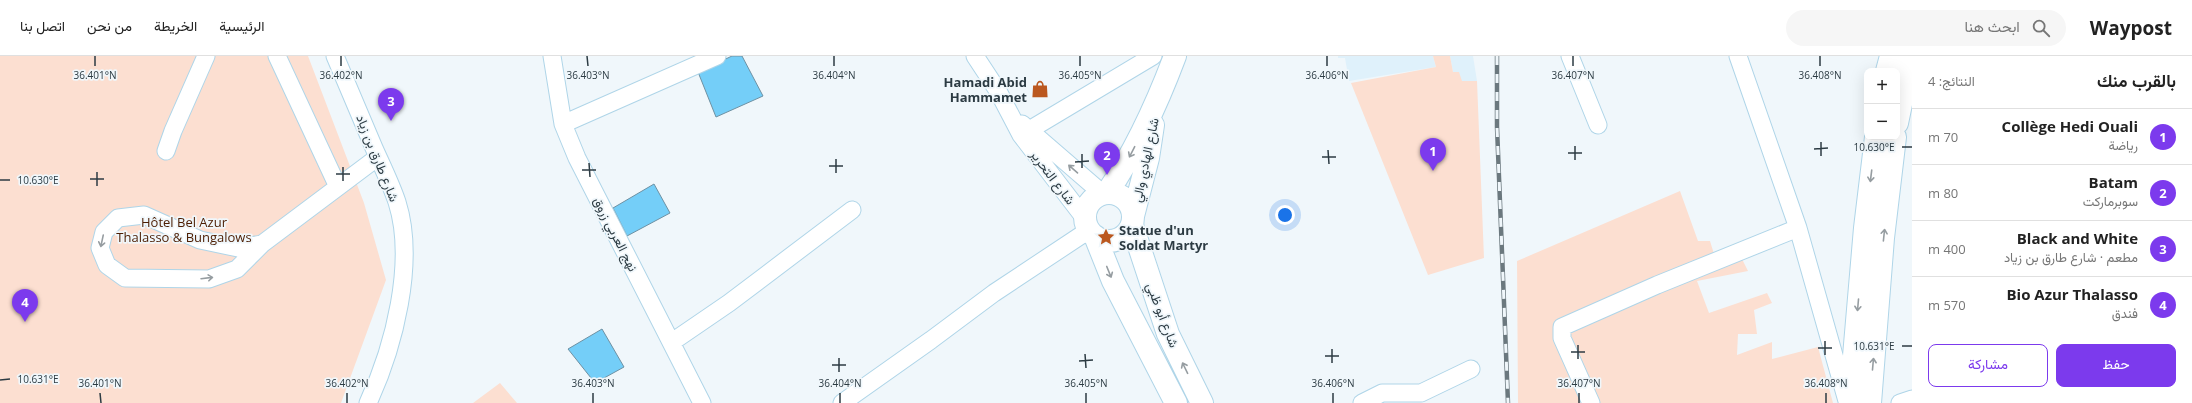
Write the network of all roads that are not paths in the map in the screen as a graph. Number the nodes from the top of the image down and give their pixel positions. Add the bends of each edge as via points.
1 (206, 56) edge
2 (277, 56) edge
3 (335, 56) edge
4 (552, 56) edge
5 (717, 56) edge
6 (975, 56) edge
7 (1153, 56) edge
8 (1175, 56) edge
9 (1570, 56) edge
10 (1738, 56) edge
11 (1891, 56) edge
12 (1910, 56) edge
13 (1889, 68) edge
14 (1157, 105) junction
15 (1900, 108) edge
16 (564, 124) junction
17 (1598, 125) dead end
18 (1024, 132) junction
19 (1876, 140) edge
20 (1895, 140) edge
21 (166, 151) dead end
22 (378, 157) junction
23 (338, 187) junction
24 (1105, 194) junction
25 (852, 210) dead end
26 (1133, 220) junction
27 (1798, 228) junction
28 (1090, 229) junction
29 (262, 244) junction
30 (672, 342) junction
31 (1471, 369) dead end
32 (1912, 399) edge
33 (368, 403) edge
34 (702, 403) edge
35 (842, 403) edge
36 (1176, 403) edge
37 (1202, 403) edge
38 (1362, 403) edge
39 (1590, 403) edge
40 (1849, 403) edge
41 (1870, 403) edge
42 (1900, 403) edge

1 - 21 street
2 - 23 street
3 - 22 street, شارع طارق بن زياد
4 - 16 street, نهج العربي زروق
5 - 16 street
6 - 18 street, شارع التحرير
7 - 18 street
8 - 14 main road, شارع الهادي والي
9 - 17 street
10 - 27 street
11 - 13 main road
12 - 15 main road
14 -> 24 main road, شارع الهادي والي via 1124,168
14 - 26 main road, شارع الهادي والي via 1148,158
16 - 30 street, نهج العربي زروق via 577,158
24 -> 18 street, شارع التحرير
18 - 28 street, شارع التحرير
19 -> 40 main road
41 -> 20 main road via 1883,238
22 - 23 street
22 - 33 street, شارع طارق بن زياد via 397,202 404,269 393,333 378,381
23 - 29 street
24 - 26 main road via 1117,194 1125,199 1131,206
24 - 28 main road via 1090,204
25 - 30 street via 729,303
26 - 28 main road via 1128,233 1112,241 1103,240
37 -> 26 main road, شارع أبو ظبي via 1168,334
27 - 39 street via 1562,327 1562,338
27 - 40 street
28 - 35 street via 994,293
28 -> 36 main road, شارع أبو ظبي via 1113,281
29 -> 29 street via 238,248 200,240 144,215 118,218 104,232 100,248 107,265 125,278 209,279 237,269
30 - 34 street, نهج العربي زروق
31 - 38 street via 1421,393 1382,393
32 - 42 street

